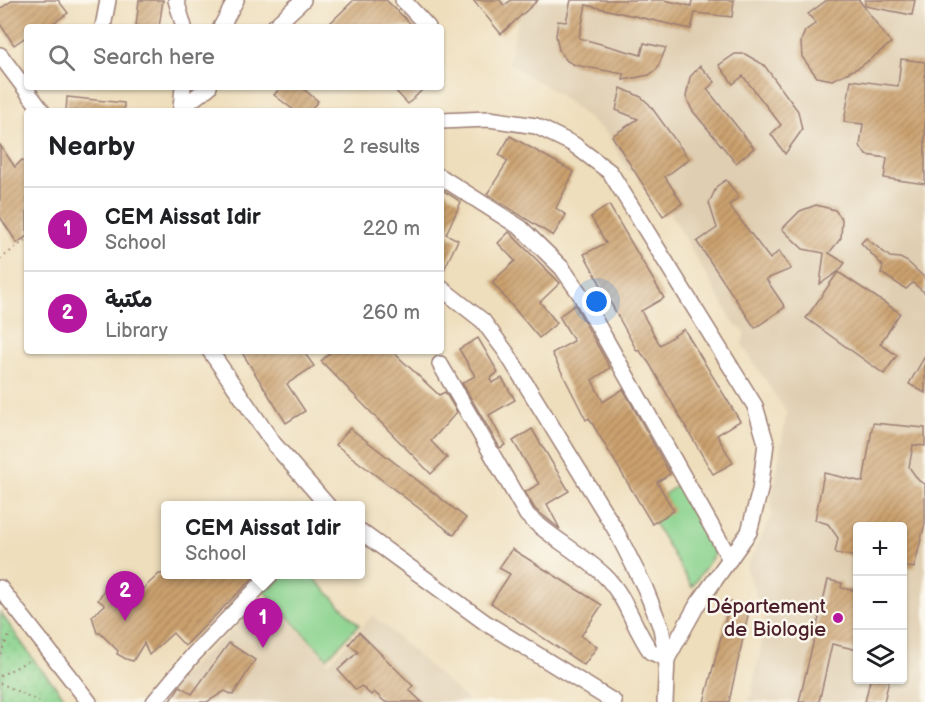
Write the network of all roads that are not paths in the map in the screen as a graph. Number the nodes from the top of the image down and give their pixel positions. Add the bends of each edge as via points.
1 (108, 0) edge
2 (176, 0) edge
3 (236, 0) edge
4 (303, 0) edge
5 (402, 0) edge
6 (104, 24) edge
7 (183, 24) edge
8 (223, 24) edge
9 (277, 24) edge
10 (425, 24) edge
11 (0, 55) edge
12 (24, 87) edge
13 (26, 90) edge
14 (183, 90) edge
15 (205, 90) edge
16 (40, 108) edge
17 (180, 108) edge
18 (183, 108) edge
19 (444, 121) edge
20 (444, 179) edge
21 (444, 290) edge
22 (212, 354) edge
23 (440, 364) dead end
24 (324, 501) edge
25 (365, 535) edge
26 (730, 559) junction
27 (266, 579) edge
28 (0, 588) edge
29 (667, 659) junction
30 (89, 702) edge
31 (154, 702) edge
32 (614, 702) edge
33 (665, 702) edge

1 - 6 street
2 - 7 street
3 - 8 street
4 - 9 street
5 - 10 street
11 - 12 street
13 - 16 street
14 - 17 street
15 - 18 street
19 - 26 street via 489,118 536,126 573,144 610,172 755,406 765,443 760,490 749,532
20 - 26 street via 520,228 562,268
21 - 29 street via 483,321 506,352 615,529 661,628
22 - 24 street via 274,444
23 - 29 street via 527,514 543,531 606,576 623,597 651,652
25 - 32 street via 486,623
26 - 29 street via 697,605
27 - 31 street
28 - 30 street
29 - 33 street

